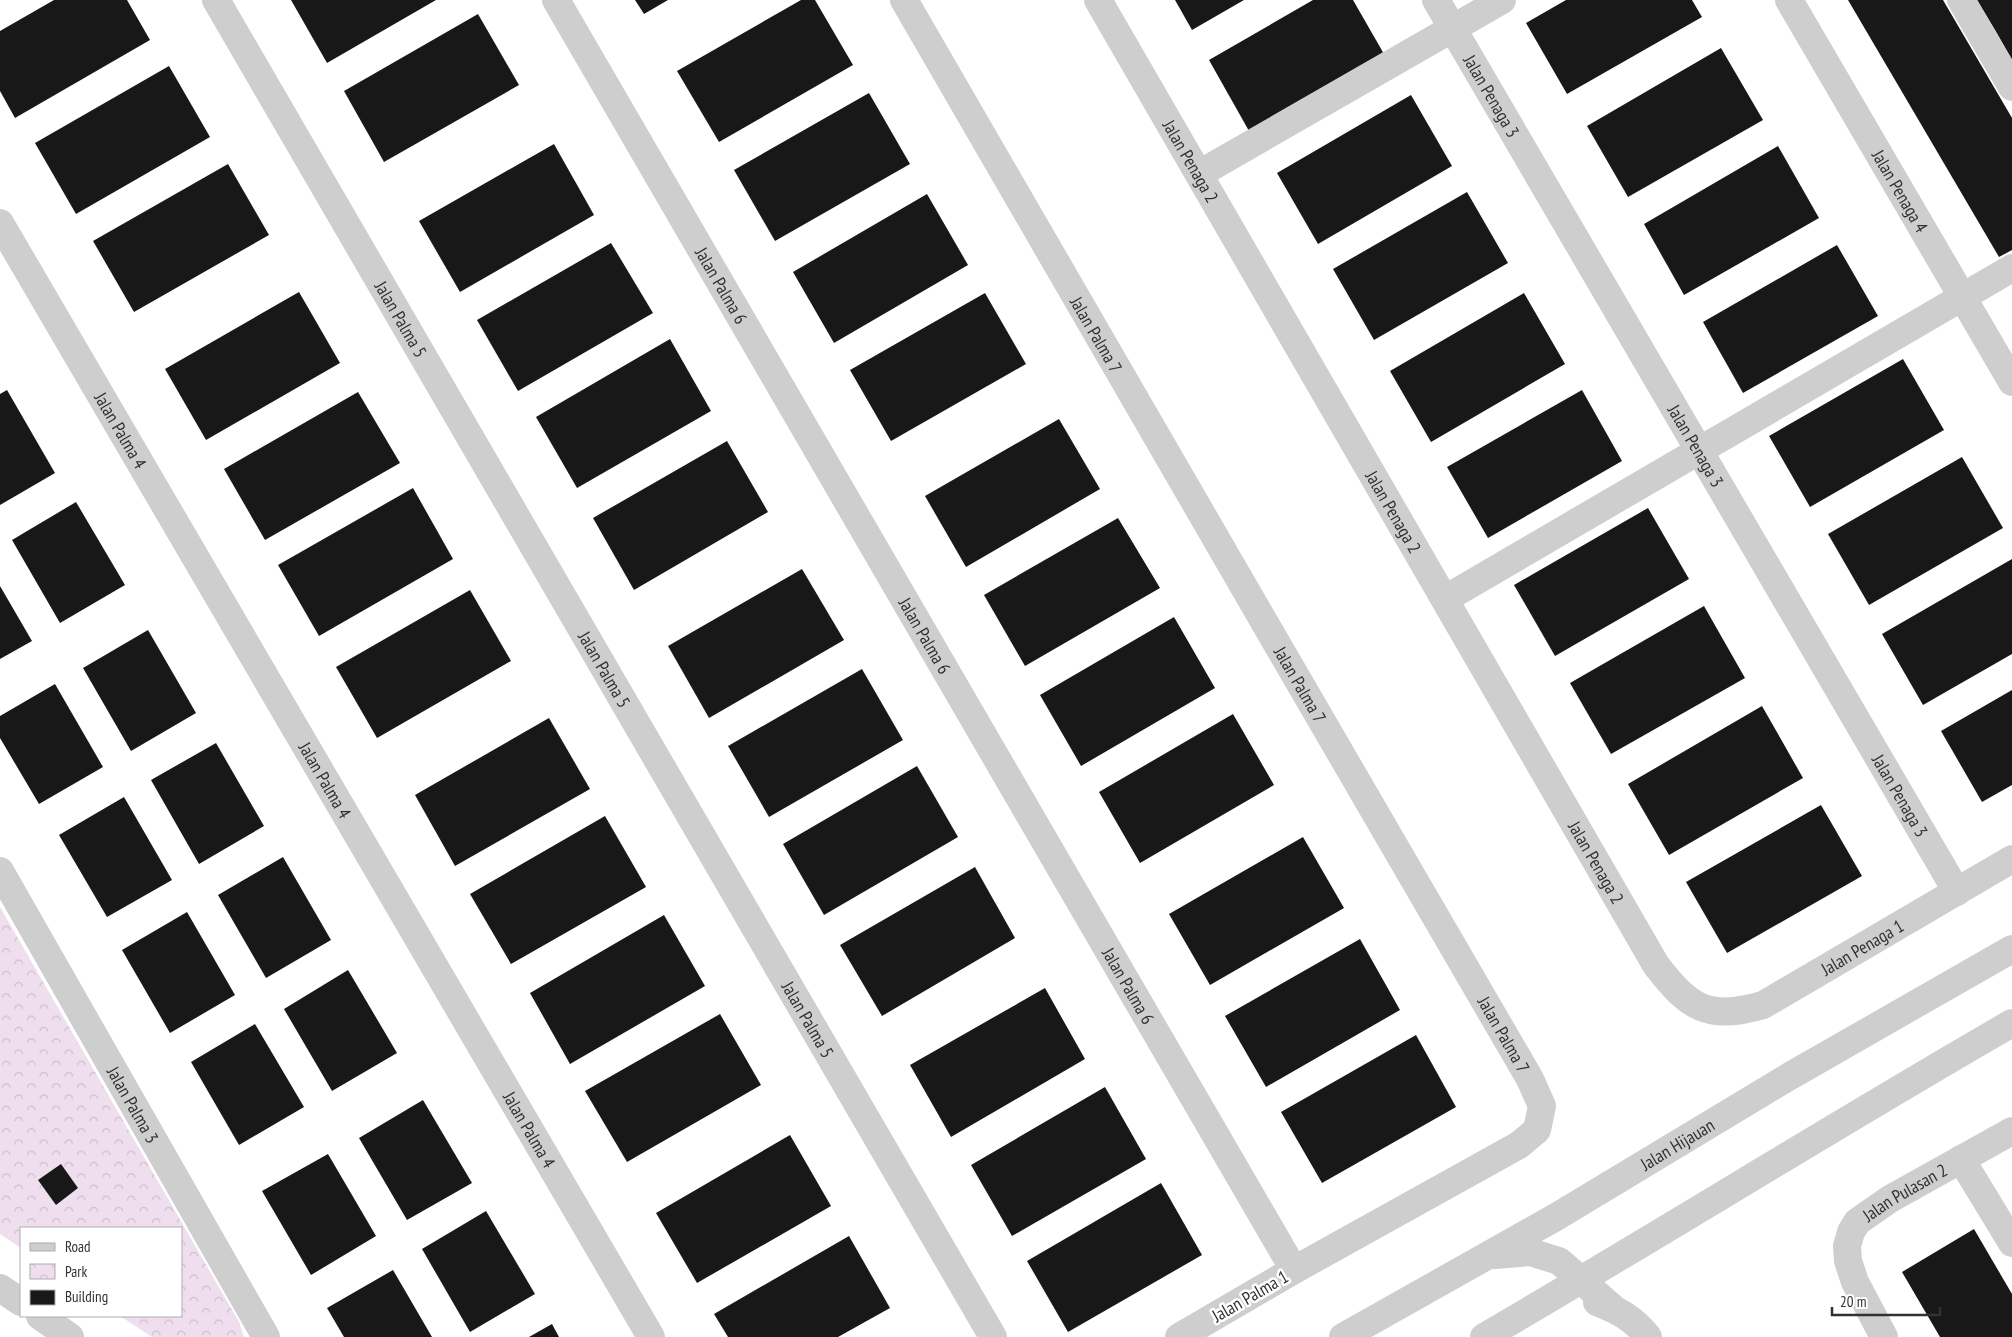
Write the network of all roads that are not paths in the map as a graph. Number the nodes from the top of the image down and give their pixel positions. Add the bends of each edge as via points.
1 (216, 0) edge
2 (556, 0) edge
3 (904, 0) edge
4 (1098, 0) edge
5 (1436, 0) edge
6 (1502, 0) edge
7 (1789, 0) edge
8 (1961, 0) edge
9 (1453, 28) junction
10 (2012, 87) edge
11 (1199, 174) junction
12 (0, 223) edge
13 (2012, 268) edge
14 (1963, 297) junction
15 (2012, 382) edge
16 (1699, 450) junction
17 (1444, 599) junction
18 (2012, 859) edge
19 (0, 871) edge
20 (1957, 892) junction
21 (2012, 949) edge
22 (1705, 1010) joint
23 (2012, 1023) edge
24 (2012, 1131) edge
25 (1962, 1159) junction
26 (2012, 1243) edge
27 (1486, 1255) junction
28 (1294, 1270) junction
29 (1583, 1280) junction
30 (0, 1288) edge
31 (1559, 1294) junction
32 (20, 1301) edge
33 (1614, 1309) junction
34 (41, 1317) edge
35 (70, 1337) edge
36 (266, 1337) edge
37 (651, 1337) edge
38 (993, 1337) edge
39 (1179, 1337) edge
40 (1343, 1337) edge
41 (1484, 1337) edge
42 (1648, 1337) edge
43 (1884, 1337) edge

1 - 38 street, Jalan Palma 5
2 - 28 street, Jalan Palma 6
3 - 28 street, Jalan Palma 7 via 1526,1070 1542,1106 1537,1130 1519,1144
4 - 11 street, Jalan Penaga 2
5 - 9 street, Jalan Penaga 3
6 - 9 street
7 - 14 street, Jalan Penaga 4
8 - 10 street
9 - 11 street
9 - 16 street, Jalan Penaga 3
11 - 17 street, Jalan Penaga 2
12 - 37 street, Jalan Palma 4
13 - 14 street
14 - 15 street, Jalan Penaga 4
14 - 16 street
16 - 17 street
16 - 20 street, Jalan Penaga 3
17 - 22 street, Jalan Penaga 2 via 1656,964 1688,1000
18 - 20 street, Jalan Penaga 1
19 - 36 street, Jalan Palma 3
20 - 22 street, Jalan Penaga 1 via 1762,1005 1739,1012
21 - 27 street, Jalan Hijauan
23 - 29 street via 1825,1132
24 - 25 street, Jalan Pulasan 2
25 - 26 street
25 - 43 street, Jalan Pulasan 2 via 1870,1212 1857,1222 1851,1232 1847,1246 1848,1261 1855,1282
27 - 29 street via 1530,1252 1558,1261
27 - 40 street, Jalan Hijauan
28 - 39 street, Jalan Palma 1
29 - 31 street
29 - 33 street
30 - 32 street
31 - 33 street via 1592,1300
31 - 41 street
33 - 42 street via 1637,1322
34 - 35 street

